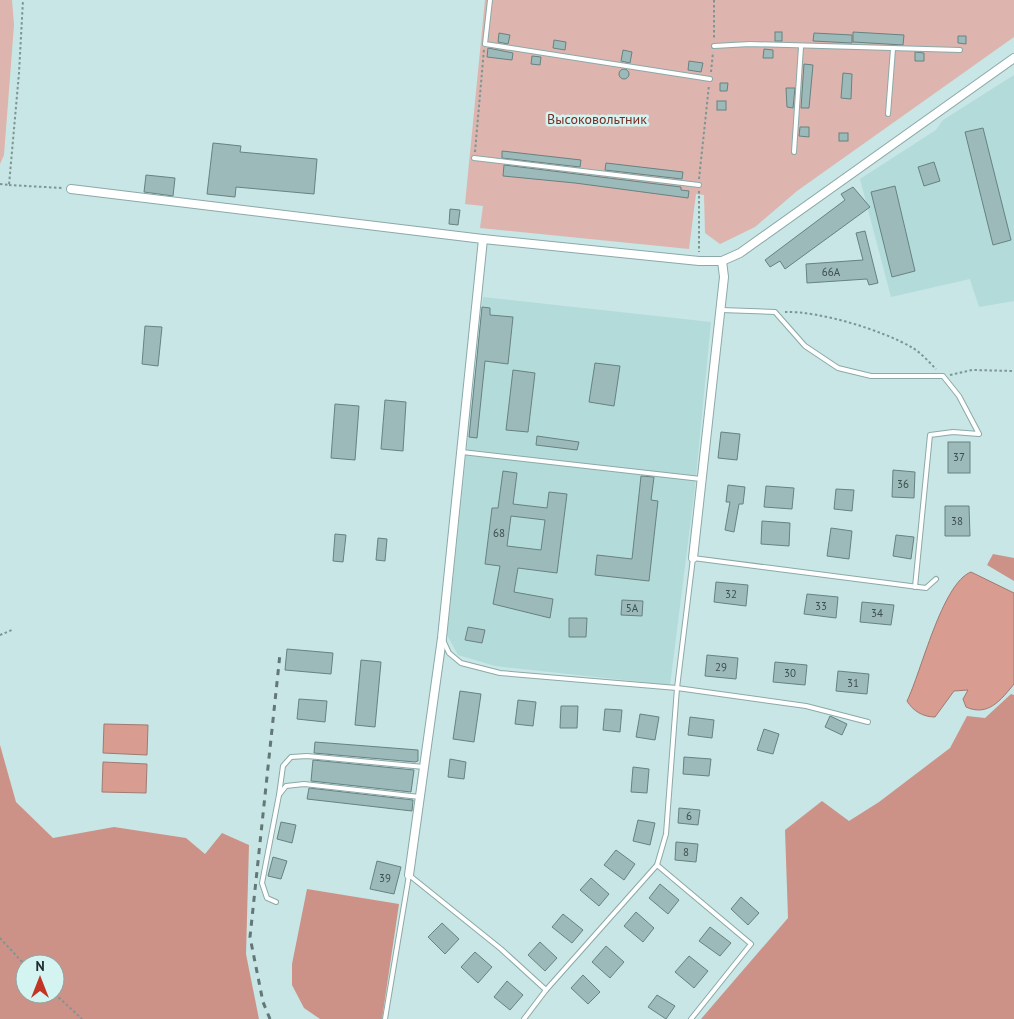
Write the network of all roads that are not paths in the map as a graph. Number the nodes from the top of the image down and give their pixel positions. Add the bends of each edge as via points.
1 (490, 0) edge
2 (714, 46) road end
3 (801, 47) junction
4 (893, 49) junction
5 (960, 50) dead end
6 (1014, 58) edge
7 (710, 79) road end
8 (888, 114) dead end
9 (794, 152) dead end
10 (474, 158) road end
11 (699, 185) road end
12 (71, 189) road end
13 (483, 239) junction
14 (722, 261) junction
15 (721, 310) junction
16 (462, 452) junction
17 (701, 478) junction
18 (693, 558) junction
19 (936, 580) dead end
20 (915, 587) junction
21 (442, 638) junction
22 (677, 688) junction
23 (868, 722) dead end
24 (424, 767) junction
25 (279, 795) junction
26 (420, 797) junction
27 (657, 865) junction
28 (409, 875) junction
29 (276, 902) dead end
30 (546, 990) junction
31 (385, 1019) edge
32 (524, 1019) edge
33 (691, 1019) edge

1 - 7 lane via 485,44
2 - 3 lane
3 - 4 lane
3 - 9 lane
4 - 5 lane
4 - 8 lane
6 - 14 street via 740,252
10 - 11 lane
12 - 13 street
13 - 14 street
13 - 16 street
14 - 15 street
15 - 17 street
15 - 20 lane via 775,312 804,346 838,368 871,376 942,376 959,396 979,434 953,432 930,435
16 - 17 lane
16 - 21 street
17 - 18 street
18 - 20 lane
18 - 22 lane
19 - 20 lane via 926,588
21 - 22 lane via 449,653 462,663 500,673
21 - 24 street
22 - 23 lane via 806,706
22 - 27 lane via 666,834
24 - 25 lane via 307,756 291,758 283,766
24 - 26 street
25 - 26 lane via 286,786 304,784
25 - 29 lane via 262,883 267,898
26 - 28 street
27 - 30 lane
27 - 33 lane via 751,944
28 - 30 lane
28 - 31 lane
30 - 32 lane

